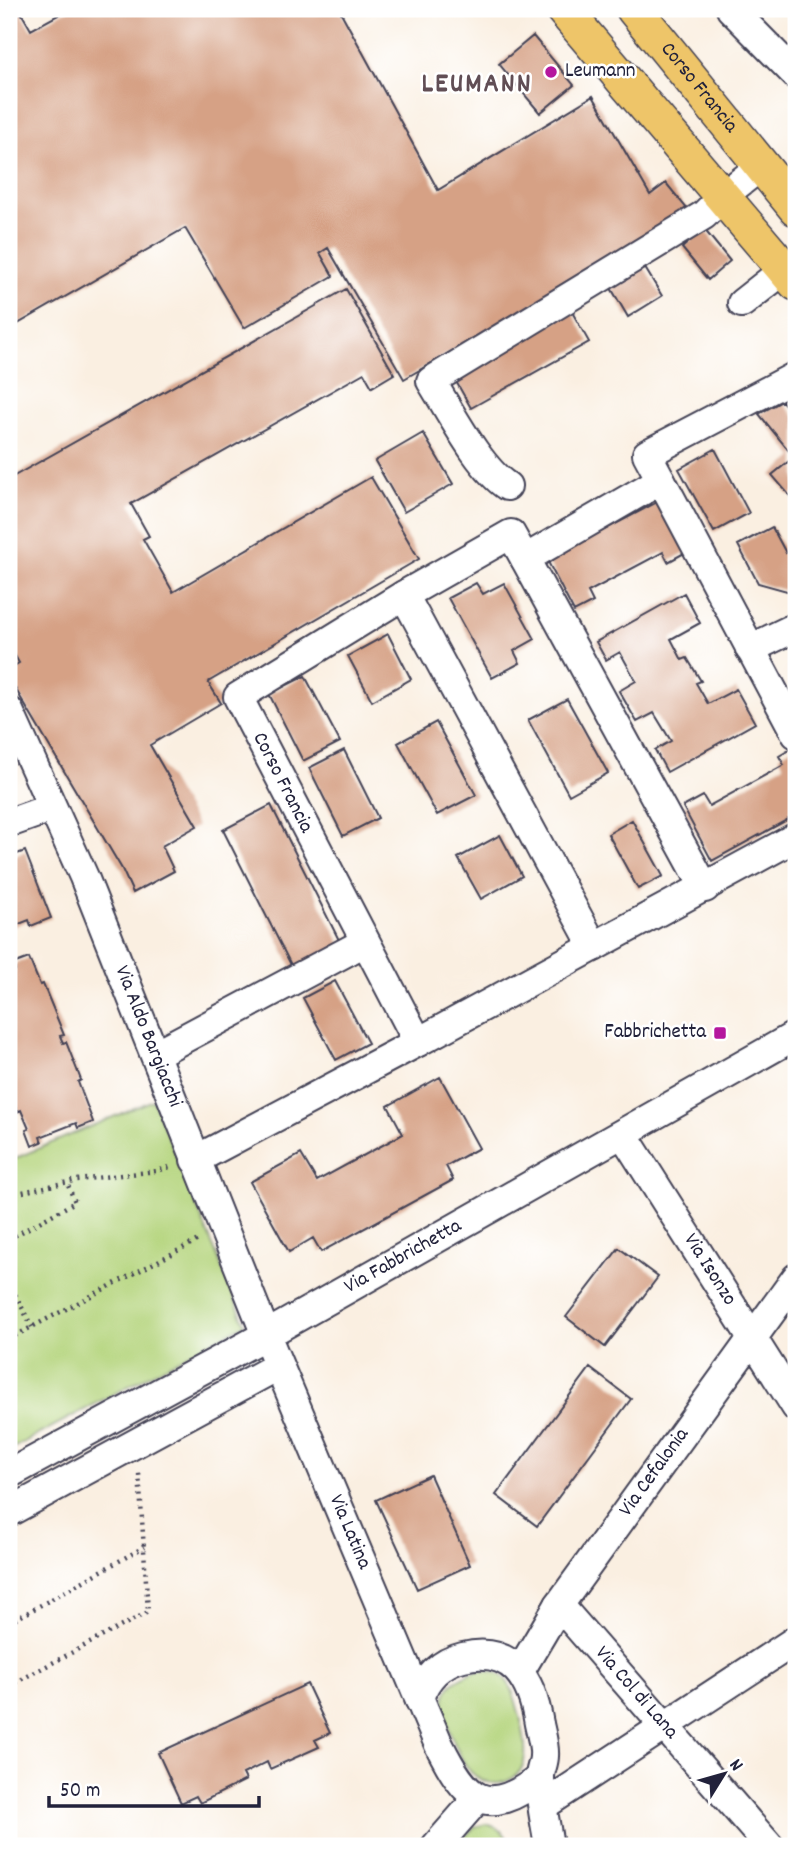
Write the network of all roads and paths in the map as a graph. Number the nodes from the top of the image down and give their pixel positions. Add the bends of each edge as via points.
1 (563, 9) edge
2 (634, 9) edge
3 (731, 9) edge
4 (796, 75) edge
5 (761, 166) junction
6 (723, 196) junction
7 (796, 208) edge
8 (791, 276) edge
9 (742, 303) dead end
10 (796, 376) edge
11 (662, 480) junction
12 (507, 486) dead end
13 (525, 559) junction
14 (404, 595) junction
15 (796, 627) edge
16 (750, 649) junction
17 (9, 711) edge
18 (796, 734) edge
19 (51, 808) junction
20 (9, 823) edge
21 (796, 837) edge
22 (705, 888) junction
23 (365, 942) junction
24 (594, 947) junction
25 (796, 1035) edge
26 (418, 1042) junction
27 (155, 1054) junction
28 (623, 1134) junction
29 (195, 1160) junction
30 (66, 1182) junction
31 (9, 1195) edge
32 (222, 1227) junction
33 (9, 1239) edge
34 (796, 1278) edge
35 (9, 1282) edge
36 (32, 1327) junction
37 (265, 1335) junction
38 (751, 1338) junction
39 (9, 1339) edge
40 (278, 1366) junction
41 (796, 1407) edge
42 (139, 1469) dead end
43 (9, 1474) edge
44 (9, 1512) edge
45 (144, 1547) junction
46 (559, 1605) junction
47 (9, 1623) edge
48 (796, 1640) edge
49 (520, 1671) junction
50 (9, 1686) edge
51 (419, 1699) junction
52 (665, 1726) junction
53 (540, 1777) junction
54 (478, 1798) junction
55 (544, 1805) junction
56 (436, 1846) edge
57 (549, 1846) edge
58 (769, 1846) edge

1 - 6 main road
2 - 5 main road, Corso Francia
3 - 4 street
5 - 6 street
5 - 7 main road, Corso Francia
6 - 8 main road
6 - 12 street via 704,215 431,381 475,450
8 - 9 street
10 - 11 street via 647,454
11 - 13 street
11 - 16 street
13 - 14 street, Corso Francia via 512,534
13 - 22 street, Corso Francia
14 - 23 street, Corso Francia via 238,697
14 - 24 street
15 - 16 street
16 - 18 street
17 - 19 street, Via Aldo Bargiacchi
19 - 20 street
19 - 27 street, Via Aldo Bargiacchi via 84,877
21 - 22 street
22 - 24 street
23 - 26 street, Corso Francia
23 - 27 street
24 - 26 street
25 - 28 street, Via Fabbrichetta
26 - 29 street
27 - 29 street, Via Aldo Bargiacchi
28 - 37 street, Via Fabbrichetta
28 - 38 street, Via Isonzo
29 - 30 path via 157,1171
29 - 32 street, Via Aldo Bargiacchi
30 - 31 path
30 - 33 path via 75,1202
32 - 36 path
32 - 37 street, Via Aldo Bargiacchi
34 - 38 street, Via Cefalonia
35 - 36 path
36 - 39 path
37 - 40 street, Via Aldo Bargiacchi
37 - 43 street, Via Fabbrichetta
38 - 41 street, Via Isonzo
38 - 46 street, Via Cefalonia
40 - 44 street
40 - 51 street, Via Latina
42 - 45 path
45 - 47 path
45 - 50 path via 148,1612
46 - 49 street, Via Cefalonia
46 - 52 street, Via Col di Lana
48 - 52 street
49 - 51 street via 489,1654 457,1658 430,1676
49 - 53 street via 537,1709 544,1754
51 - 54 street via 455,1777
52 - 55 street
52 - 58 street, Via Col di Lana
53 - 54 street via 519,1794 498,1801
53 - 55 street
54 - 56 street
55 - 57 street

